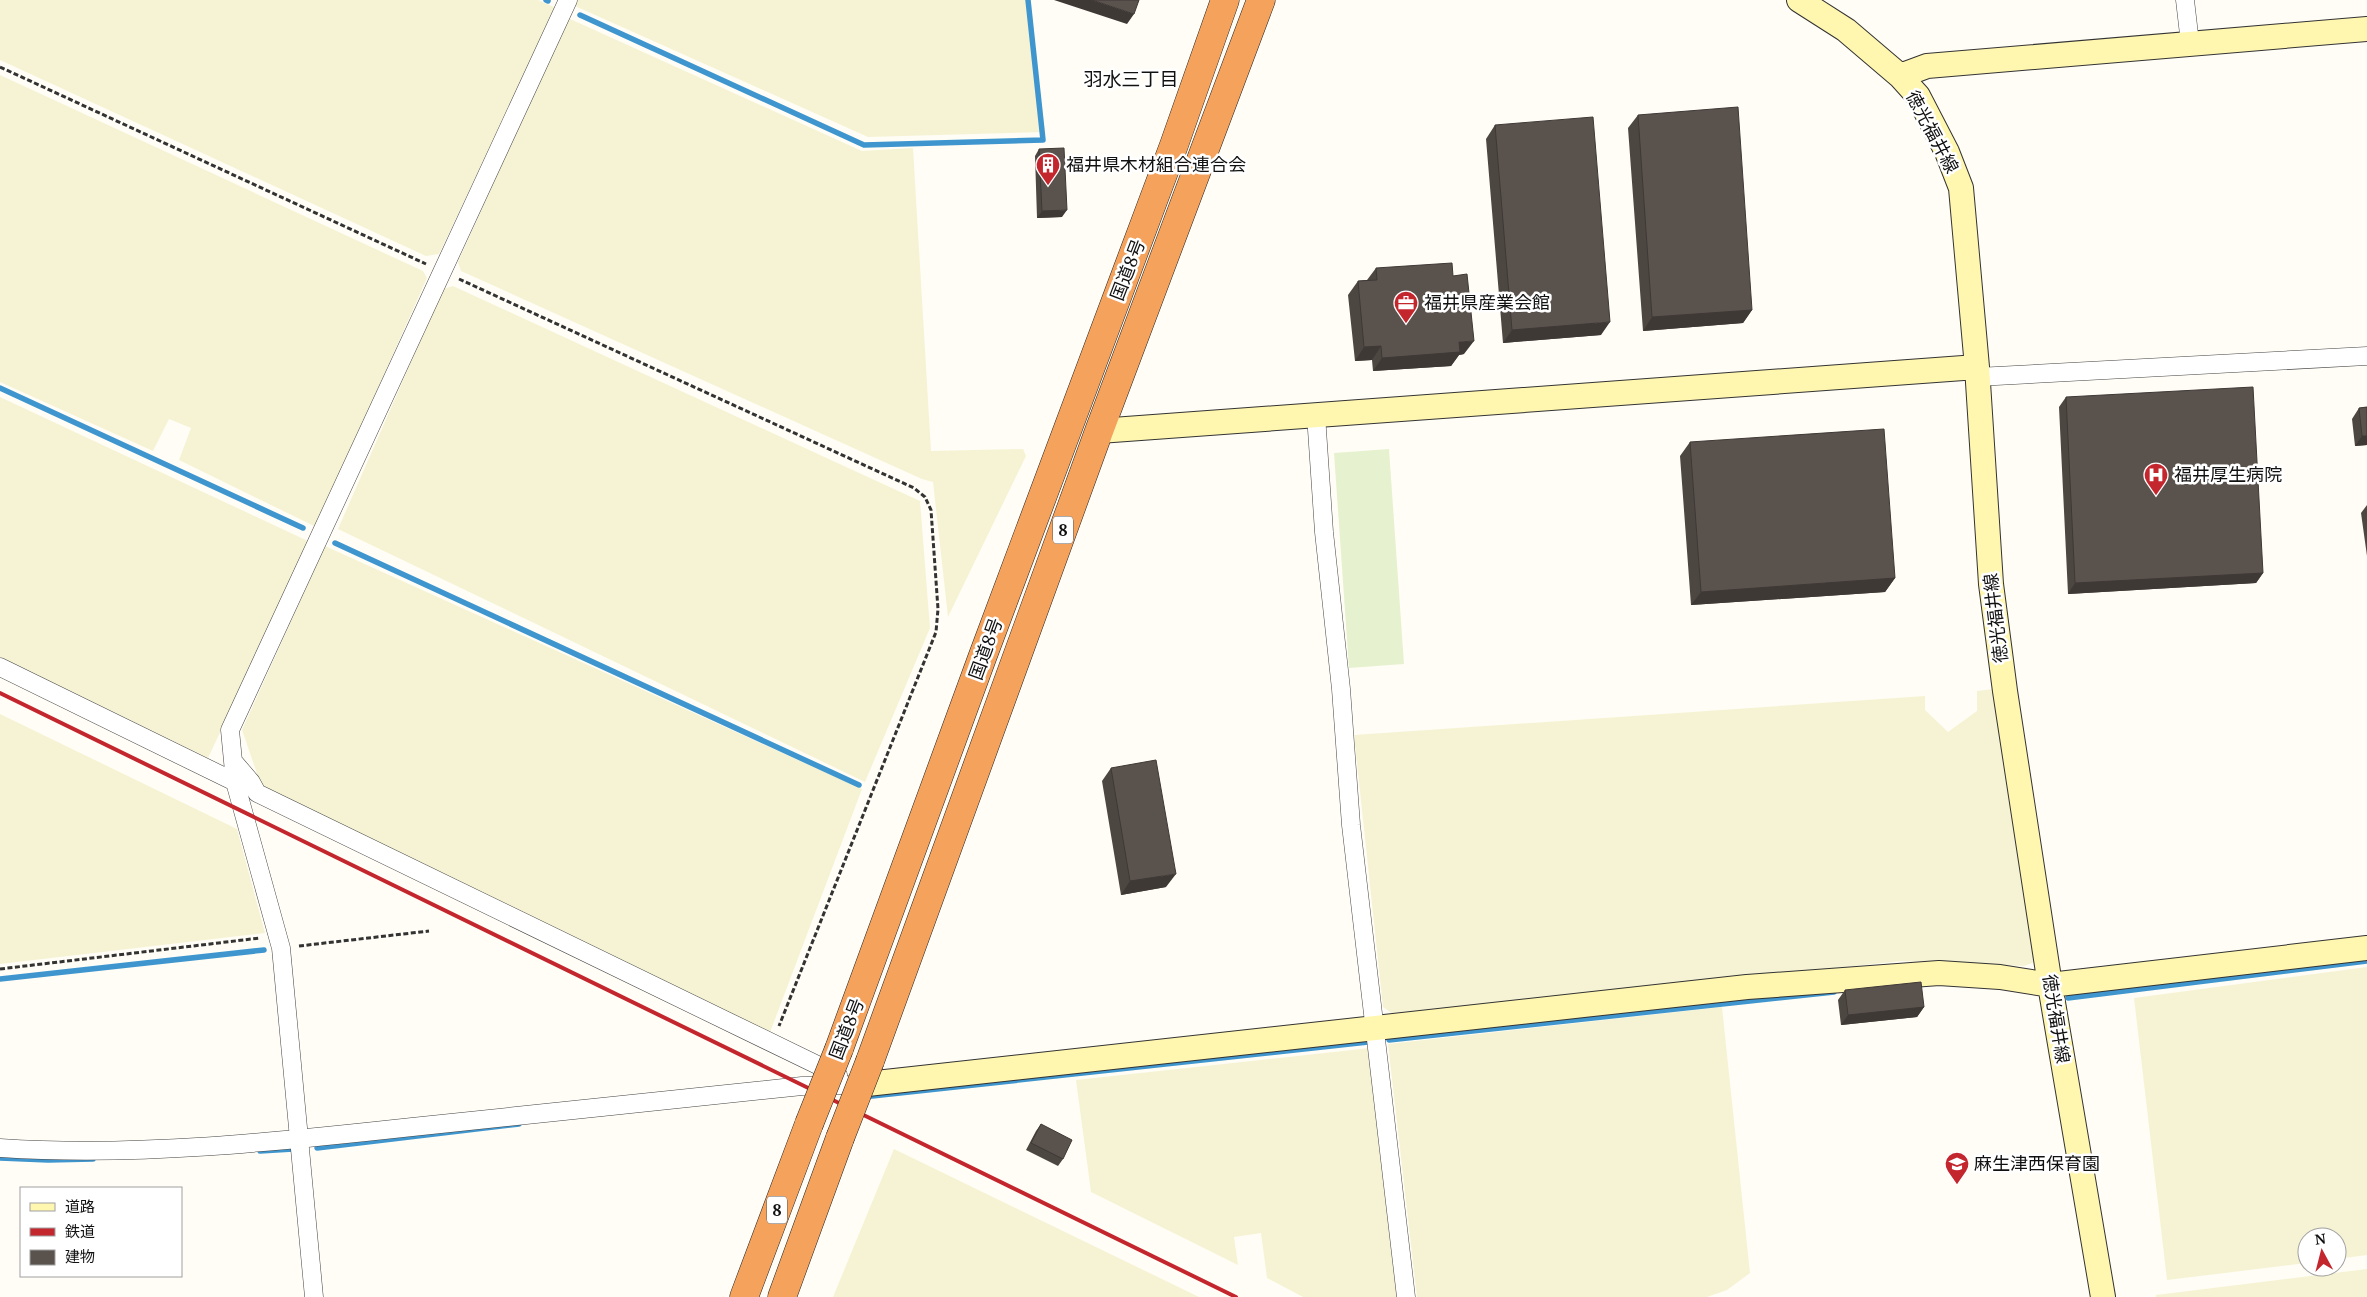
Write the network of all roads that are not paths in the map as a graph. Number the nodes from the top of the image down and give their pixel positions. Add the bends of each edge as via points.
1 (568, 0) edge
2 (1225, 0) edge
3 (1261, 0) edge
4 (1799, 0) edge
5 (2185, 0) edge
6 (2367, 28) edge
7 (2190, 43) junction
8 (1900, 76) junction
9 (2367, 356) edge
10 (1977, 372) junction
11 (1316, 415) junction
12 (1100, 431) junction
13 (0, 667) edge
14 (233, 761) junction
15 (235, 782) junction
16 (2367, 948) edge
17 (2050, 985) junction
18 (1374, 1028) junction
19 (864, 1073) junction
20 (301, 1139) junction
21 (0, 1148) edge
22 (314, 1297) edge
23 (744, 1297) edge
24 (782, 1297) edge
25 (1406, 1297) edge
26 (2103, 1297) edge

1 - 14 street via 230,730
2 - 23 highway, 国道8号 / 8, bridge via 840,1050
3 - 12 highway, 国道8号 / 8
4 - 8 street, 徳光福井線 via 1846,30
5 - 7 street
6 - 7 street
7 - 8 street via 1927,66
8 - 10 street, 徳光福井線 via 1918,96 1947,152 1961,188
9 - 10 street
10 - 11 street
10 - 17 street, 徳光福井線 via 1992,593
11 - 12 street
11 - 18 street via 1351,825
12 - 19 highway, 国道8号 / 8
13 - 15 street
14 - 15 street
14 - 19 street via 257,793 772,1043
15 - 20 street via 279,942
16 - 17 street
17 - 18 street via 2000,977 1938,974 1747,987
17 - 26 street, 徳光福井線
18 - 19 street
18 - 25 street
19 - 20 street via 802,1086
19 - 24 highway, 国道8号 / 8, bridge
20 - 21 street via 154,1149 46,1151
20 - 22 street

